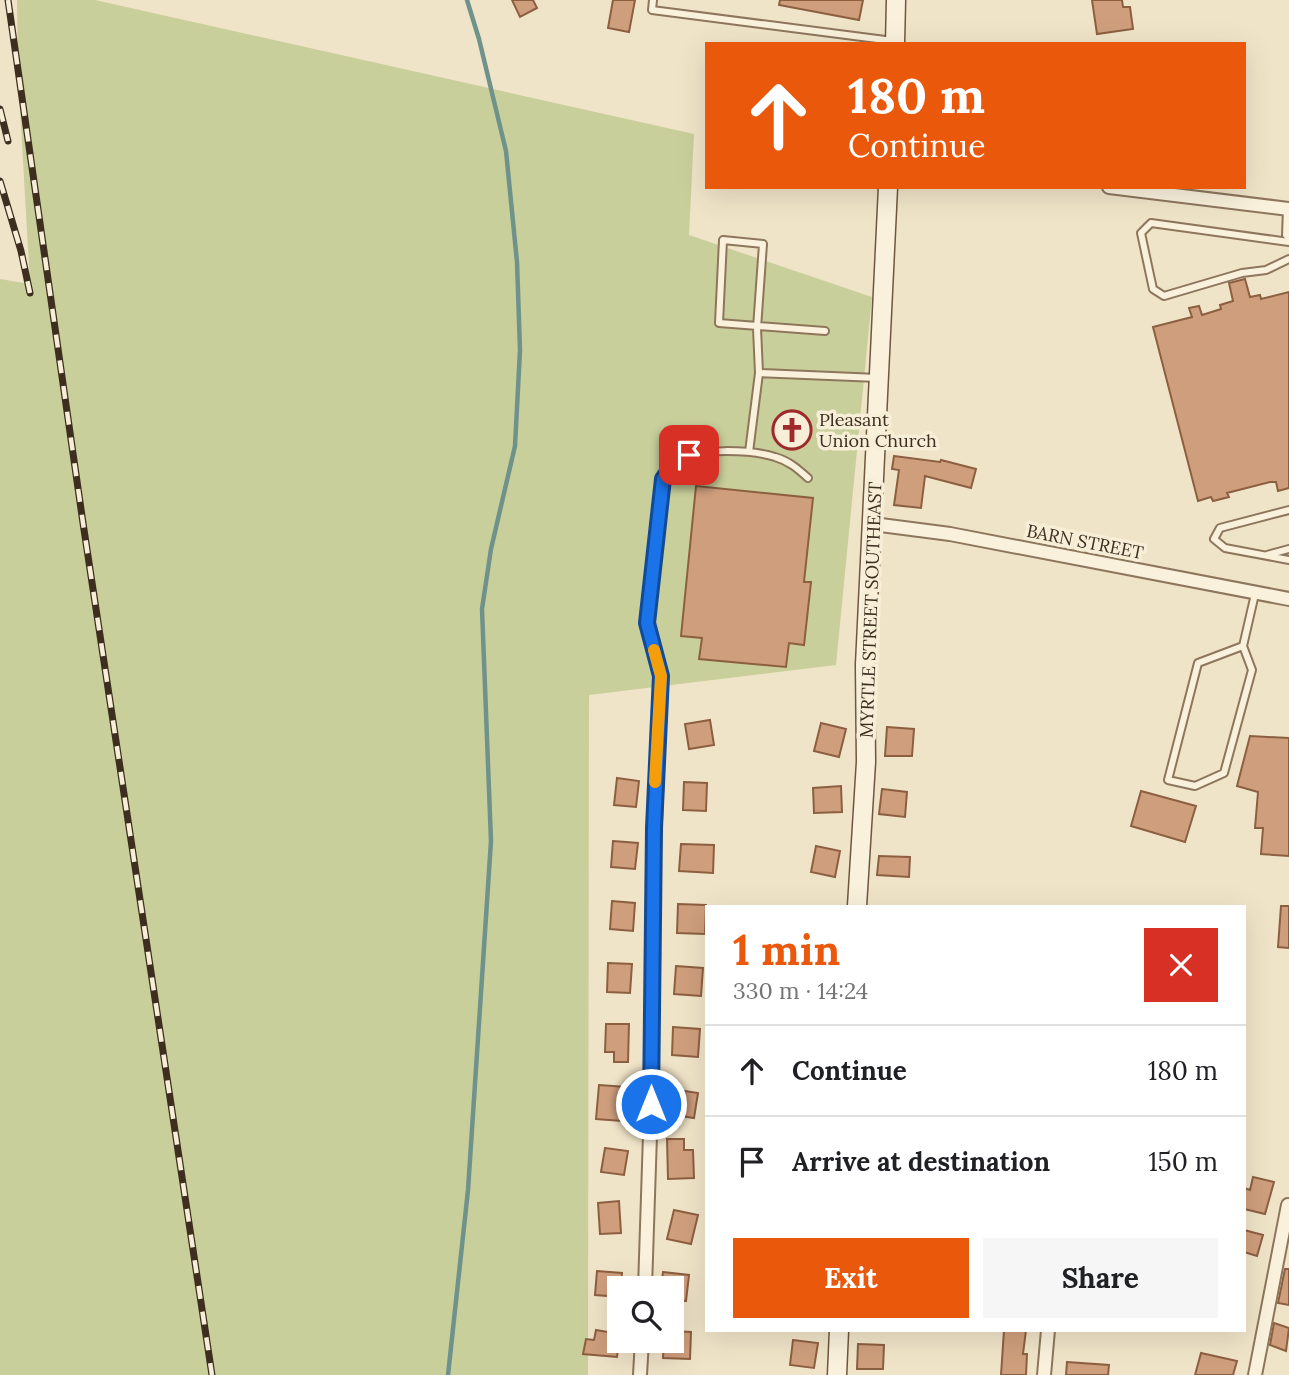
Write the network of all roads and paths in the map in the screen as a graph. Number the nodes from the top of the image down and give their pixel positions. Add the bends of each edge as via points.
1 (653, 0) edge
2 (896, 0) edge
3 (888, 42) edge
4 (895, 42) edge
5 (888, 189) edge
6 (1125, 189) edge
7 (1288, 209) edge
8 (1289, 240) edge
9 (1289, 259) edge
10 (757, 328) junction
11 (825, 331) dead end
12 (759, 373) junction
13 (880, 378) junction
14 (749, 452) junction
15 (807, 478) dead end
16 (1289, 510) edge
17 (873, 524) junction
18 (1289, 549) edge
19 (1264, 555) junction
20 (1289, 560) edge
21 (1255, 594) junction
22 (1289, 599) edge
23 (1243, 646) junction
24 (658, 740) joint
25 (857, 905) edge
26 (1288, 1205) edge
27 (645, 1276) edge
28 (839, 1332) edge
29 (1048, 1332) edge
30 (641, 1353) edge
31 (640, 1375) edge
32 (837, 1375) edge
33 (1044, 1375) edge
34 (1255, 1375) edge

1 - 3 lane via 652,10
2 - 4 street
5 - 13 street, MYRTLE STREET SOUTHEAST
6 - 7 street
7 - 8 lane
8 - 9 lane via 1151,223 1141,233 1153,289 1164,296 1266,270
10 - 10 lane via 719,323 723,240 763,244
10 - 11 lane
10 - 12 lane
12 - 13 lane
12 - 14 lane
13 - 17 street, MYRTLE STREET SOUTHEAST
14 - 15 lane via 793,464
14 - 24 lane via 689,455 675,462 663,479 647,623 661,676
16 - 19 lane via 1220,528 1214,539 1225,548
17 - 21 street, BARN STREET via 976,539
17 - 25 street, MYRTLE STREET SOUTHEAST
18 - 19 lane
19 - 20 lane
21 - 22 street, BARN STREET
21 - 23 lane
23 - 23 lane via 1252,670 1224,773 1195,786 1168,780 1198,663
24 - 27 street
26 - 34 street
28 - 32 street
29 - 33 street
30 - 31 street

